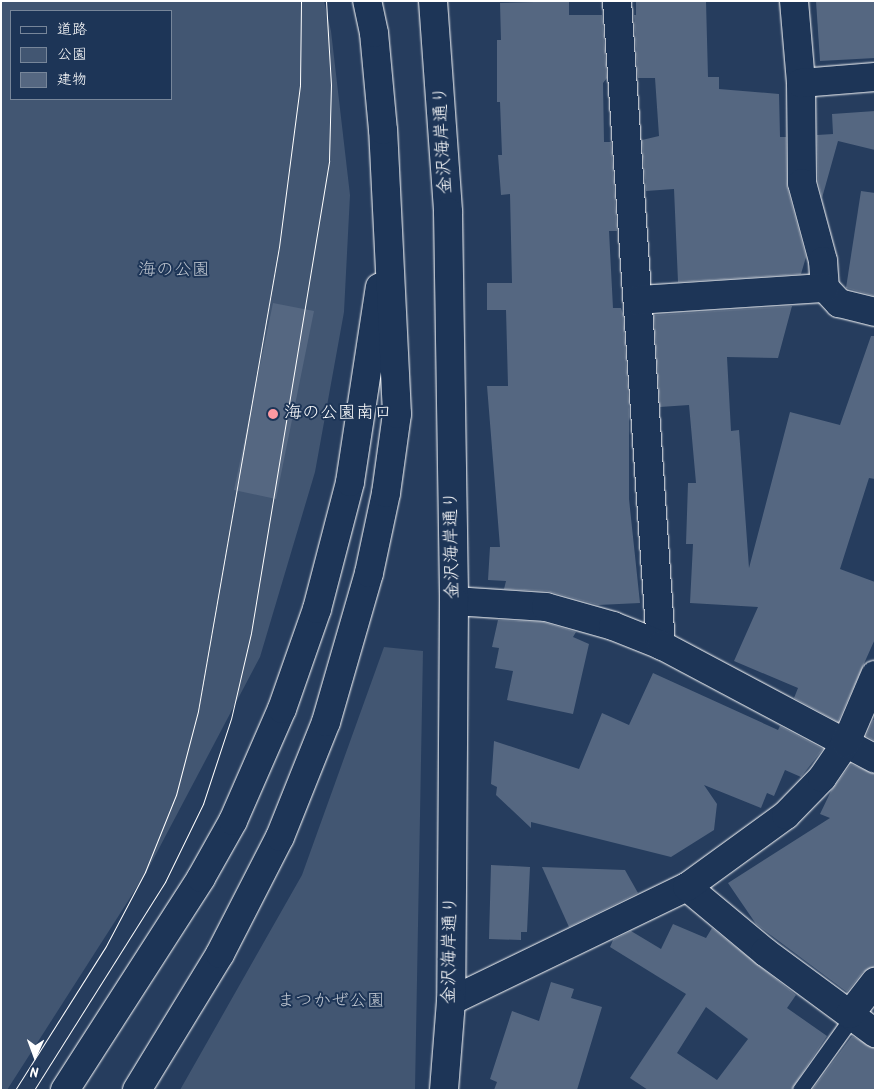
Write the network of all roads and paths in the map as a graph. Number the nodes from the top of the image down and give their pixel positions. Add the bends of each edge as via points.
1 (368, 1) edge
2 (433, 1) edge
3 (617, 1) edge
4 (794, 1) edge
5 (875, 77) edge
6 (801, 84) junction
7 (389, 221) junction
8 (825, 288) junction
9 (638, 300) junction
10 (875, 312) edge
11 (454, 601) junction
12 (661, 645) junction
13 (875, 675) edge
14 (846, 743) junction
15 (875, 759) edge
16 (687, 887) junction
17 (875, 982) edge
18 (451, 1001) junction
19 (852, 1015) junction
20 (875, 1033) edge
21 (65, 1090) edge
22 (137, 1090) edge
23 (444, 1090) edge
24 (800, 1090) edge

1 - 7 street via 374,33
2 - 11 street, 金沢海岸通り via 448,212
3 - 9 street
4 - 6 street
5 - 6 street
6 - 8 street via 802,183 823,261
7 - 21 street via 350,482 317,609 282,709 233,821 201,878
7 - 22 street via 397,414 386,493 358,621 326,722 280,837 220,954
8 - 9 street
8 - 10 street via 839,303
9 - 12 street
11 - 12 street via 546,607 613,626
11 - 18 street, 金沢海岸通り
12 - 14 street
13 - 14 street
14 - 15 street
14 - 16 street via 822,778 786,815
16 - 18 street
16 - 19 street via 765,952
17 - 19 street
18 - 23 street, 金沢海岸通り
19 - 20 street
19 - 24 lane

